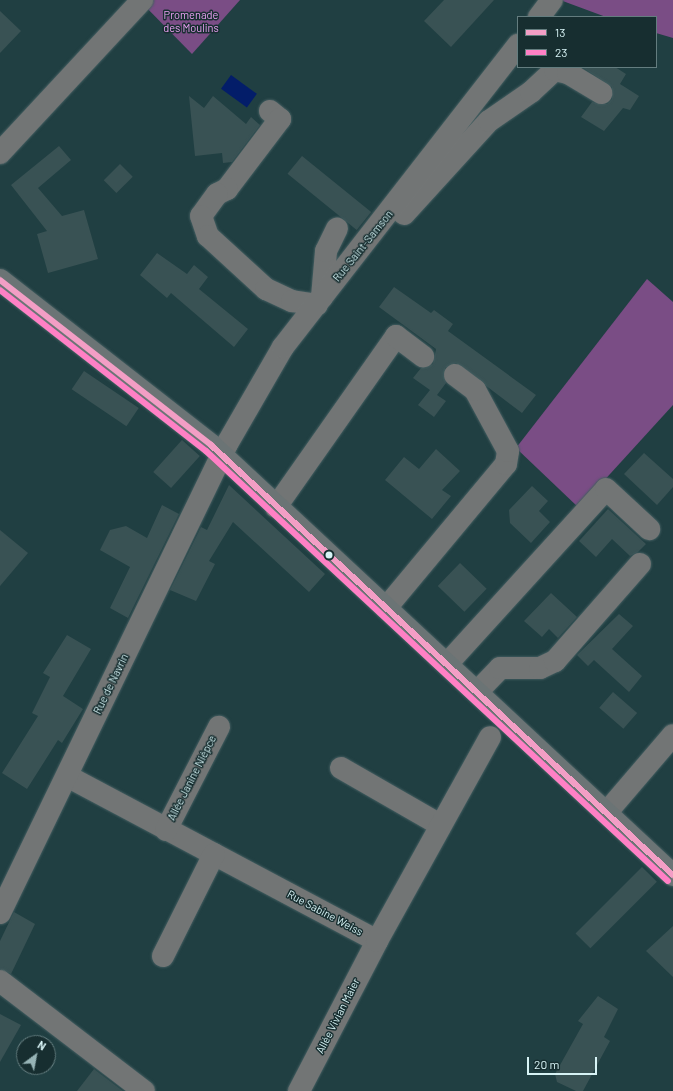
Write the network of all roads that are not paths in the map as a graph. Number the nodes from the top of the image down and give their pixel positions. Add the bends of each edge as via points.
1 (142, 0) edge
2 (552, 0) edge
3 (540, 16) edge
4 (517, 46) edge
5 (601, 93) dead end
6 (270, 111) dead end
7 (0, 153) edge
8 (383, 223) junction
9 (337, 228) dead end
10 (0, 280) edge
11 (320, 301) junction
12 (423, 356) dead end
13 (455, 375) dead end
14 (222, 456) junction
15 (276, 507) junction
16 (474, 526) dead end
17 (649, 529) dead end
18 (640, 564) dead end
19 (391, 613) junction
20 (447, 664) junction
21 (477, 692) junction
22 (219, 727) dead end
23 (673, 736) edge
24 (490, 737) dead end
25 (341, 768) dead end
26 (67, 776) junction
27 (607, 812) junction
28 (440, 825) junction
29 (166, 830) junction
30 (214, 854) junction
31 (673, 875) edge
32 (0, 913) edge
33 (377, 941) junction
34 (162, 956) dead end
35 (0, 981) edge
36 (144, 1091) edge
37 (300, 1091) edge

1 - 7 street
2 - 3 street
4 - 8 street, Rue Saint-Samson
5 - 8 street via 568,73 555,70 531,92 489,121 407,213
6 - 11 street via 280,119 226,189 217,194 201,216 208,236 266,289 292,301
8 - 11 street, Rue Saint-Samson
9 - 11 street via 326,251
10 - 14 main road via 88,352 173,413
11 - 14 street, Rue Saint-Samson via 282,346
12 - 15 street via 396,336
13 - 19 street via 475,390 508,451 506,464
14 - 15 main road
14 - 26 street, Rue de Navrin
15 - 19 main road
16 - 19 street
17 - 20 street via 606,489
18 - 21 street via 555,661 540,668 500,668
19 - 20 main road
20 - 21 main road
21 - 27 main road
22 - 29 street, Allée Janine Niépce
23 - 27 street
24 - 28 street
25 - 28 street
26 - 29 street, Rue Sabine Weiss
26 - 32 street, Rue de Navrin
27 - 31 main road
28 - 33 street
29 - 30 street, Rue Sabine Weiss
30 - 33 street, Rue Sabine Weiss
30 - 34 street
33 - 37 street, Allée Vivian Maier
35 - 36 street

